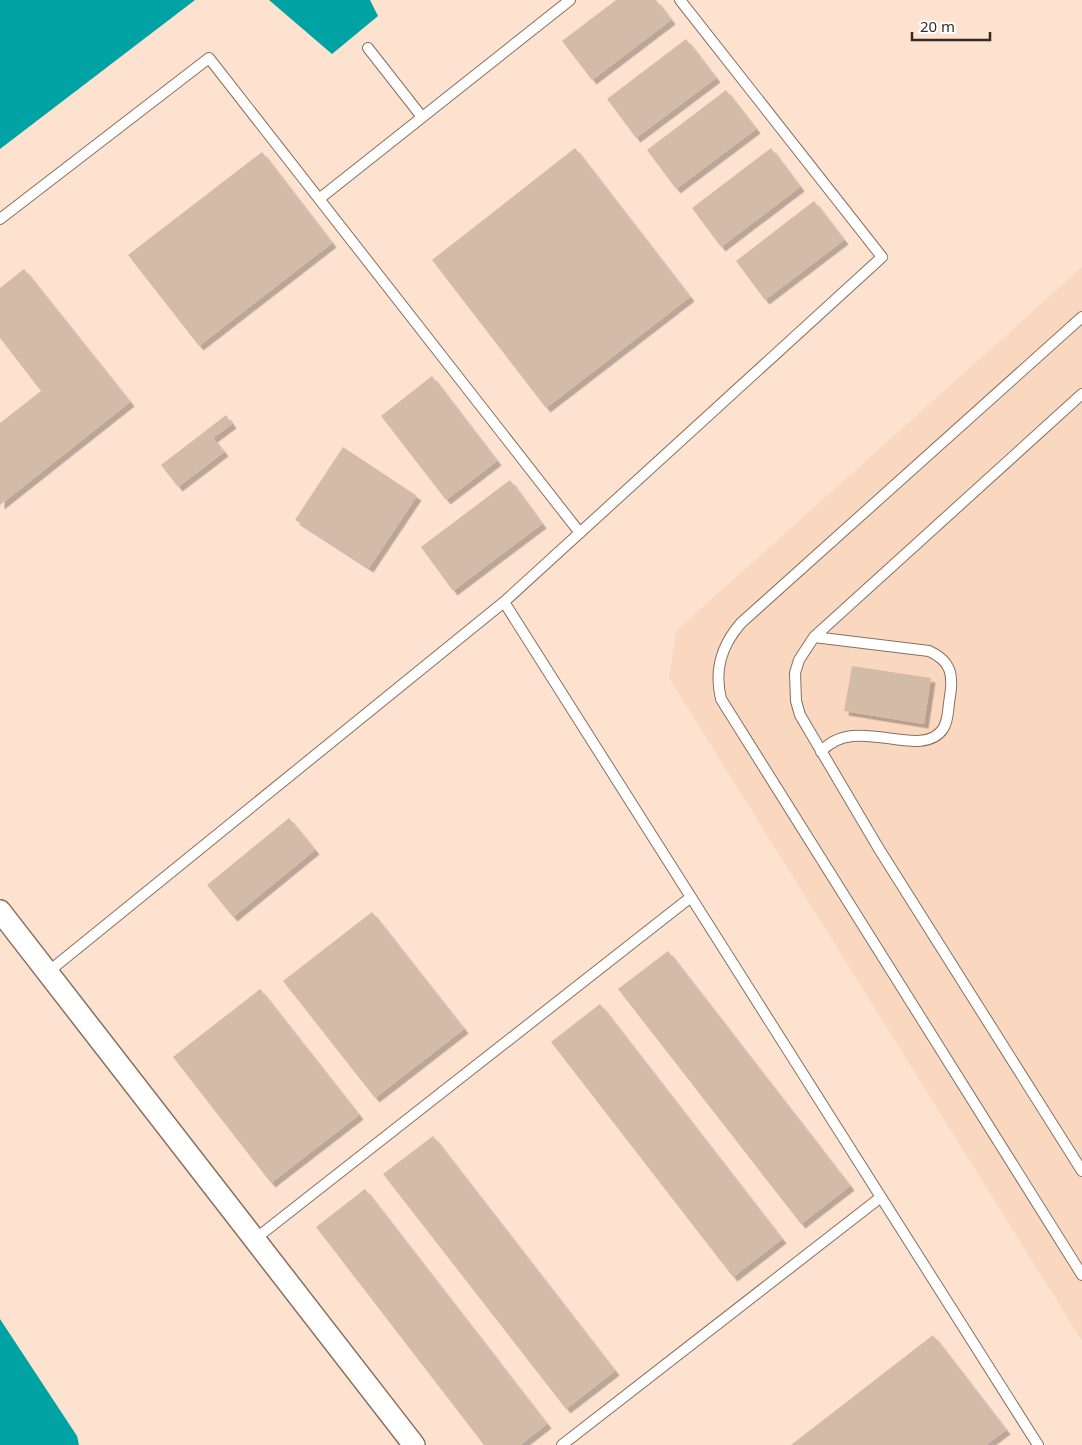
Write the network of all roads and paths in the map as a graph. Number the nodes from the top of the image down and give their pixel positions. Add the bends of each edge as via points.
1 (570, 0) edge
2 (680, 0) edge
3 (368, 48) dead end
4 (422, 117) junction
5 (319, 199) junction
6 (0, 219) edge
7 (1082, 317) edge
8 (1082, 394) edge
9 (580, 533) junction
10 (504, 602) junction
11 (814, 636) junction
12 (821, 752) junction
13 (691, 897) junction
14 (0, 911) edge
15 (48, 972) junction
16 (1082, 1171) edge
17 (881, 1198) junction
18 (255, 1239) junction
19 (1082, 1275) edge
20 (414, 1445) edge
21 (562, 1445) edge
22 (1038, 1445) edge

1 - 4 lane
2 - 9 lane via 882,257
3 - 4 lane
4 - 5 lane
5 - 6 lane via 209,58
5 - 9 lane
7 - 19 lane via 741,623 724,648 717,675 721,699
8 - 11 lane
9 - 10 lane
10 - 13 lane
10 - 15 lane
11 - 12 lane via 799,660 794,688 800,715
11 - 12 lane via 929,651 943,659 951,674 947,722 936,736 918,741 849,735 833,740
12 - 16 lane
13 - 17 lane
13 - 18 lane
14 - 15 street
15 - 18 street
17 - 21 lane
17 - 22 lane
18 - 20 street

